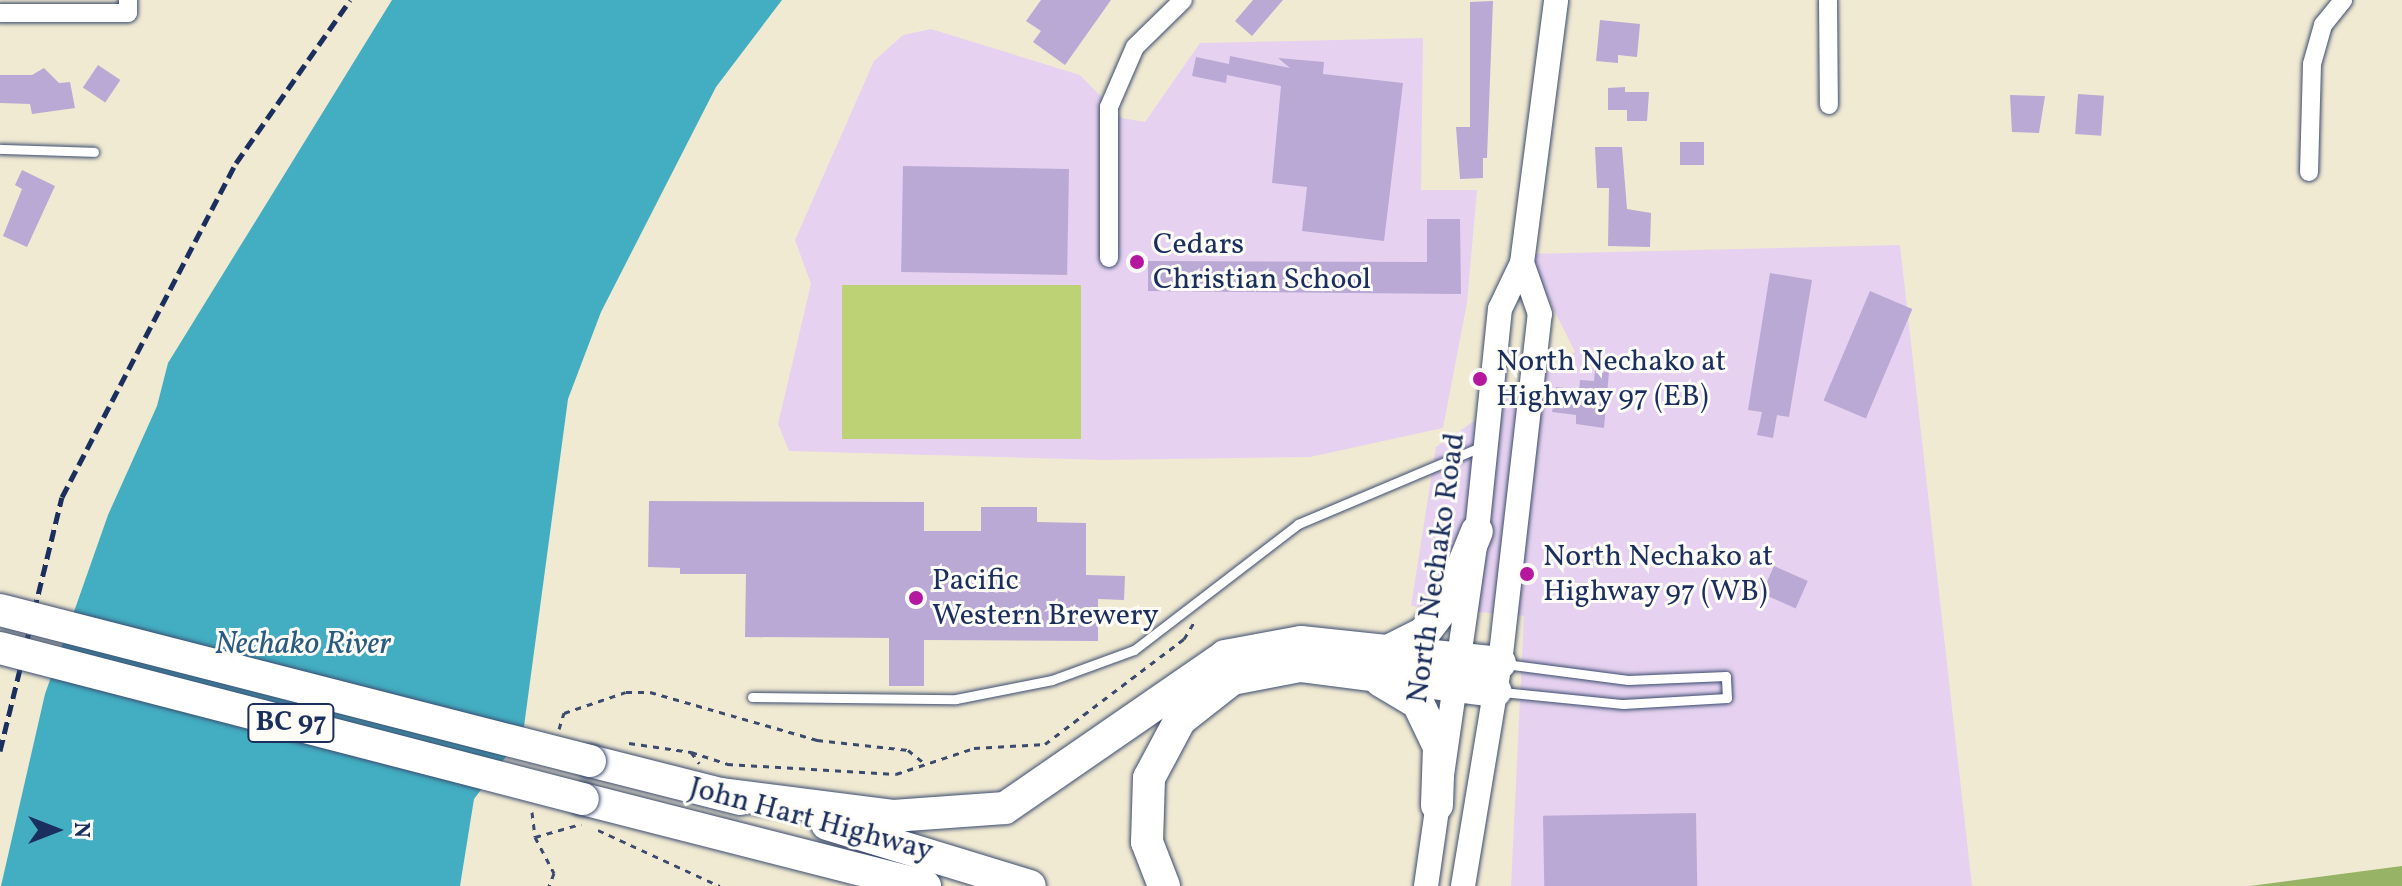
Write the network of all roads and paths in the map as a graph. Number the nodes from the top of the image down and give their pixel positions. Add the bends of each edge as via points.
1 (1183, 0) edge
2 (1556, 0) edge
3 (1828, 0) edge
4 (2343, 0) edge
5 (128, 7) edge
6 (0, 13) edge
7 (1829, 105) dead end
8 (0, 149) edge
9 (94, 152) dead end
10 (2309, 172) dead end
11 (1109, 258) dead end
12 (1522, 263) junction
13 (1486, 444) junction
14 (1477, 531) junction
15 (1213, 593) junction
16 (0, 610) edge
17 (0, 648) edge
18 (1380, 664) junction
19 (1455, 671) junction
20 (1498, 677) junction
21 (752, 697) dead end
22 (555, 741) dead end
23 (691, 752) dead end
24 (925, 764) junction
25 (722, 794) junction
26 (536, 797) dead end
27 (1437, 805) junction
28 (535, 837) junction
29 (814, 857) junction
30 (549, 886) edge
31 (720, 886) edge
32 (859, 886) edge
33 (925, 886) edge
34 (1030, 886) edge
35 (1164, 886) edge
36 (1426, 886) edge
37 (1463, 886) edge

1 - 11 street via 1135,47 1109,107
2 - 12 main road, North Nechako Road
3 - 7 street
4 - 10 street via 2323,25 2312,64
5 - 6 street
8 - 9 lane
12 - 13 main road, North Nechako Road via 1500,309
12 - 20 main road, North Nechako Road via 1540,314
13 - 14 main road, North Nechako Road
13 - 15 lane via 1298,524
14 - 18 highway via 1449,600 1424,633
14 - 19 main road, North Nechako Road
15 - 21 lane via 1134,650 1052,680 956,699
15 - 24 path via 1184,639 1063,735 1045,744 974,748
16 - 25 highway, John Hart Highway / BC 97, bridge
17 - 29 highway, John Hart Highway / BC 97, bridge
18 - 19 highway
18 - 25 highway via 1301,642 1225,656 1005,808 893,816
18 - 27 highway via 1418,703 1439,747
18 - 35 highway via 1300,666 1232,679 1180,720 1149,778 1147,842
19 - 20 highway
19 - 27 main road, North Nechako Road
20 - 20 lane via 1623,704 1727,698 1726,676
20 - 37 main road, North Nechako Road
22 - 24 path via 564,713 626,692 650,692 817,740 908,750
23 - 24 path via 727,764 896,774
25 - 34 highway, John Hart Highway / BC 97 via 980,866
26 - 28 path
27 - 36 main road, North Nechako Road
28 - 30 path via 551,863
28 - 31 path via 584,824
29 - 32 highway
29 - 33 highway, John Hart Highway / BC 97

